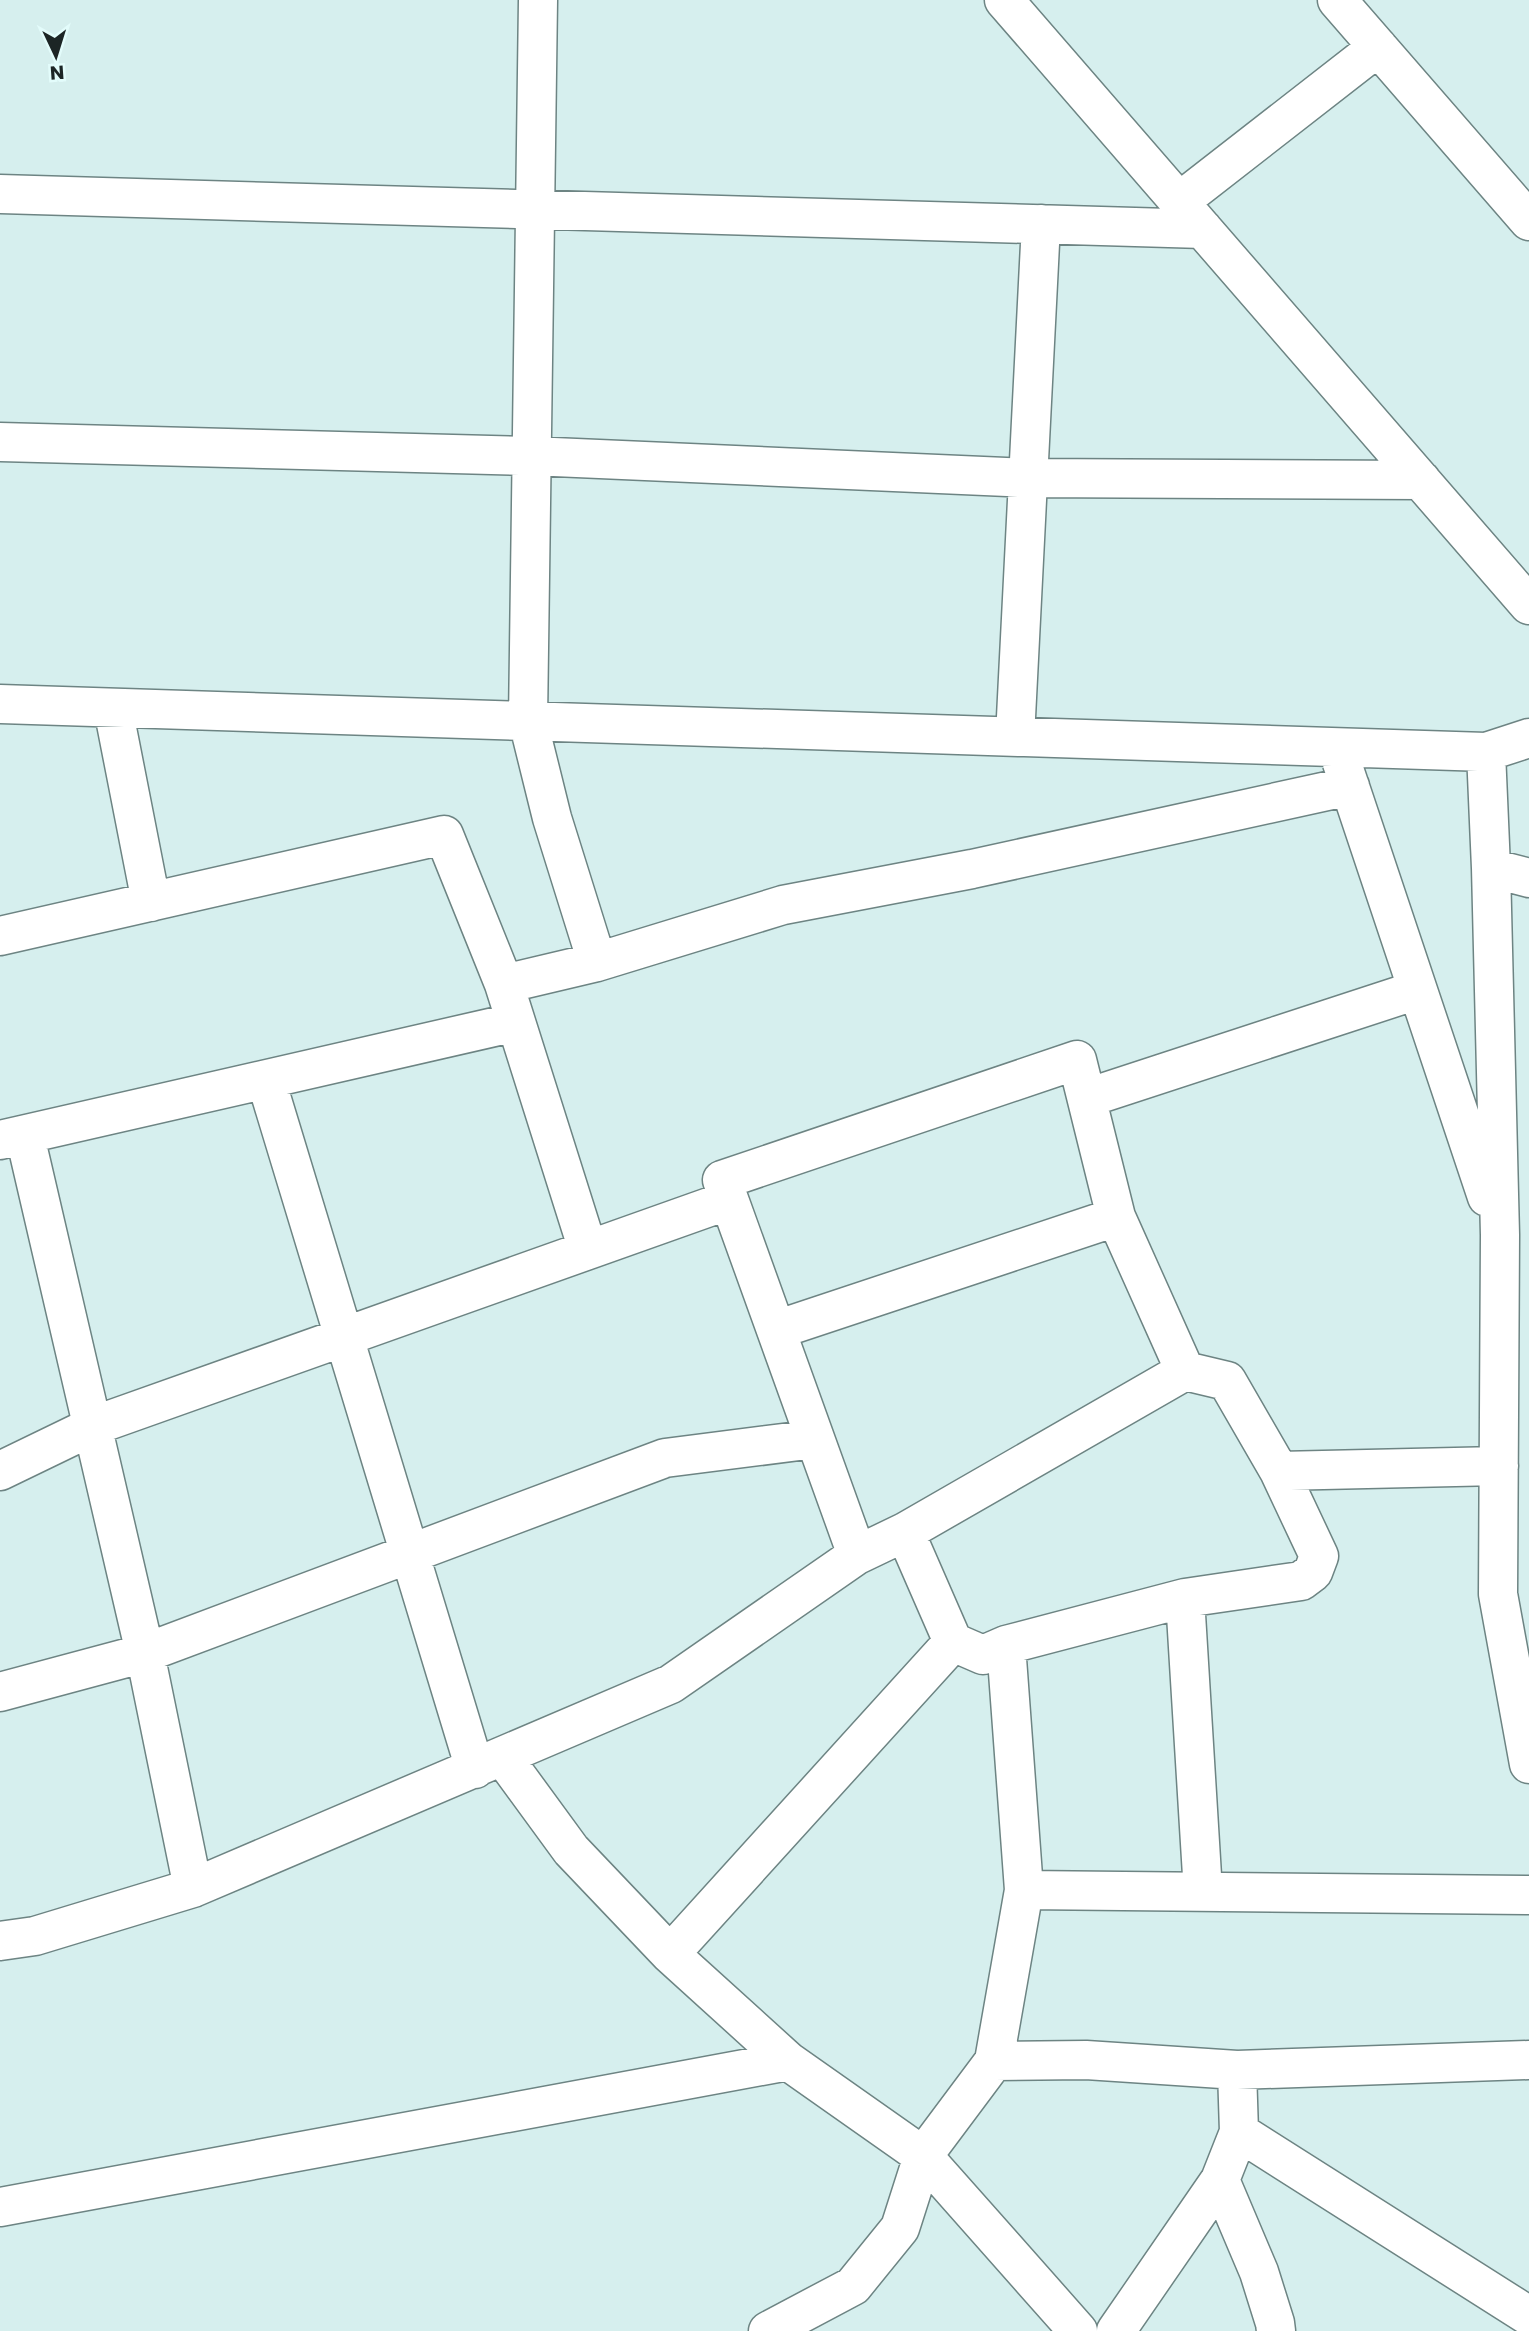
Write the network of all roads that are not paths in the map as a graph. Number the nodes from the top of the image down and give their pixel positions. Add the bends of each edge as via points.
1 (538, 0) edge
2 (1004, 0) edge
3 (1337, 0) edge
4 (1378, 47) junction
5 (0, 194) edge
6 (535, 210) junction
7 (1191, 215) junction
8 (1529, 221) edge
9 (1041, 224) junction
10 (0, 442) edge
11 (531, 456) junction
12 (1028, 478) junction
13 (1421, 480) junction
14 (1529, 605) edge
15 (0, 704) edge
16 (113, 708) junction
17 (528, 721) junction
18 (1015, 737) junction
19 (1529, 738) edge
20 (1336, 748) junction
21 (1486, 752) junction
22 (1350, 786) junction
23 (1491, 868) junction
24 (1529, 878) edge
25 (150, 902) junction
26 (0, 936) edge
27 (597, 962) junction
28 (504, 984) junction
29 (1417, 989) junction
30 (516, 1022) junction
31 (266, 1080) junction
32 (1087, 1098) junction
33 (13, 1138) edge
34 (729, 1200) junction
35 (1115, 1217) junction
36 (1500, 1235) junction
37 (588, 1250) junction
38 (776, 1330) junction
39 (344, 1337) junction
40 (1185, 1371) junction
41 (93, 1426) junction
42 (1514, 1433) edge
43 (815, 1440) junction
44 (1499, 1466) junction
45 (0, 1471) edge
46 (1279, 1471) junction
47 (905, 1532) junction
48 (409, 1554) junction
49 (857, 1555) junction
50 (1185, 1598) junction
51 (953, 1642) junction
52 (1006, 1644) junction
53 (145, 1653) junction
54 (0, 1692) edge
55 (1528, 1757) edge
56 (489, 1763) junction
57 (193, 1888) junction
58 (1024, 1890) junction
59 (1203, 1892) junction
60 (1529, 1895) edge
61 (0, 1941) edge
62 (670, 1954) junction
63 (1529, 2060) edge
64 (788, 2061) junction
65 (994, 2061) junction
66 (1237, 2070) junction
67 (1239, 2132) junction
68 (923, 2157) junction
69 (1220, 2179) junction
70 (0, 2207) edge
71 (1529, 2316) edge
72 (768, 2331) edge
73 (1078, 2331) edge
74 (1116, 2331) edge
75 (1276, 2331) edge
76 (1525, 2331) edge

1 - 6 street
2 - 7 street
3 - 4 street
4 - 7 street
4 - 8 street
5 - 6 street
6 - 9 street
6 - 11 street
7 - 9 street
7 - 13 street
9 - 12 street
10 - 11 street
11 - 12 street
11 - 17 street
12 - 13 street
12 - 18 street
13 - 14 street
15 - 16 street
16 - 17 street
16 - 25 street
17 - 18 street
17 - 27 street via 552,818
18 - 20 street
19 - 21 street
20 - 21 street
20 - 22 street
21 - 23 street
22 - 27 street via 972,869 783,905
22 - 29 street
23 - 24 street
23 - 36 street
25 - 26 street
25 - 28 street via 444,835
27 - 28 street
28 - 30 street
29 - 32 street
29 - 36 street
30 - 31 street
30 - 37 street
31 - 33 street
31 - 39 street
32 - 34 street via 1077,1060 722,1180
32 - 35 street
33 - 41 street
34 - 37 street
34 - 38 street
35 - 38 street
35 - 40 street
36 - 42 street
37 - 39 street
38 - 43 street
39 - 41 street
39 - 48 street
40 - 46 street via 1227,1381
40 - 47 street
41 - 45 street
41 - 53 street
42 - 44 street
43 - 48 street via 665,1458
43 - 49 street
44 - 46 street
44 - 55 street via 1498,1594
46 - 50 street via 1319,1556 1313,1572 1301,1581
47 - 49 street
47 - 51 street
48 - 53 street
48 - 56 street
49 - 56 street via 671,1684
50 - 52 street
50 - 59 street
51 - 52 street via 983,1655
51 - 62 street
52 - 58 street
53 - 54 street
53 - 57 street
56 - 57 street
56 - 62 street
57 - 61 street via 35,1936
58 - 59 street
58 - 65 street
59 - 60 street
62 - 64 street
63 - 66 street
64 - 68 street
64 - 70 street
65 - 66 street via 1086,2060
65 - 68 street
66 - 67 street
67 - 69 street
67 - 71 street
68 - 72 street via 900,2228 853,2286
68 - 73 street
69 - 74 street
69 - 75 street via 1259,2272
71 - 76 street

